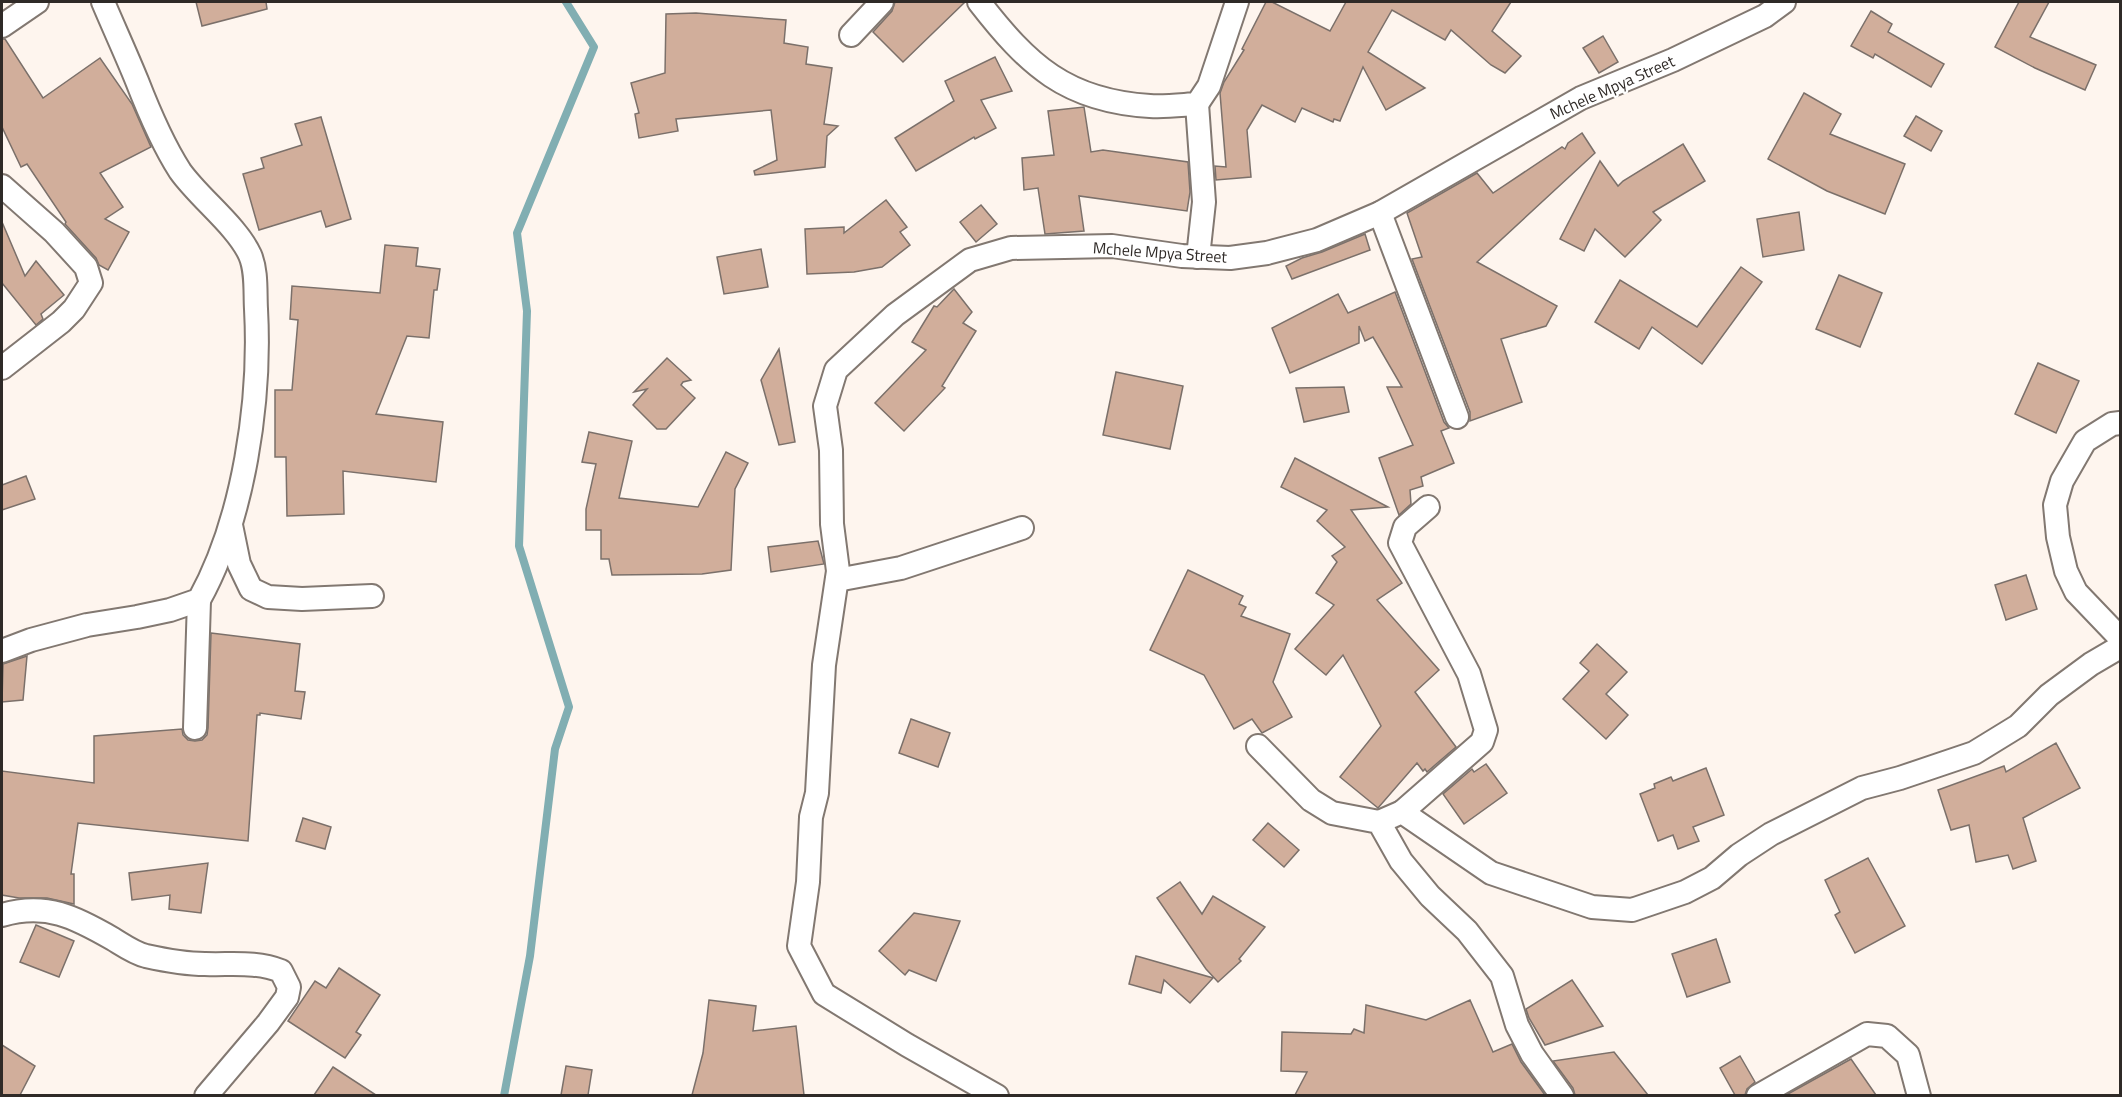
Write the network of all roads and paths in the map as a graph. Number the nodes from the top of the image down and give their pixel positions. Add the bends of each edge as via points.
1 (37, 2) edge
2 (103, 2) edge
3 (882, 2) edge
4 (979, 2) edge
5 (1237, 2) edge
6 (1784, 2) edge
7 (2, 26) edge
8 (851, 35) dead end
9 (1197, 104) junction
10 (2, 186) edge
11 (1380, 213) junction
12 (1198, 257) junction
13 (2, 368) edge
14 (1457, 417) dead end
15 (2121, 423) edge
16 (1428, 507) dead end
17 (231, 525) junction
18 (1022, 528) dead end
19 (837, 580) junction
20 (372, 596) dead end
21 (199, 600) junction
22 (2121, 638) edge
23 (2121, 647) edge
24 (2, 651) edge
25 (195, 728) dead end
26 (1258, 746) dead end
27 (1401, 812) junction
28 (1379, 822) junction
29 (2, 915) edge
30 (206, 1095) edge
31 (997, 1095) edge
32 (1562, 1095) edge
33 (1758, 1095) edge
34 (1919, 1095) edge

1 - 7 street
2 - 17 street via 168,150 181,171 234,232 250,255 254,270 257,362 252,415
3 - 8 street
4 - 9 street via 1025,56 1052,78 1082,93 1118,103
5 - 9 street via 1209,86
6 - 11 street, Mchele Mpya Street via 1765,16 1694,50 1581,98
9 - 12 street via 1204,202
10 - 13 street via 86,267 91,284 61,322
11 - 12 street, Mchele Mpya Street via 1317,240 1267,253
11 - 14 street
12 - 19 street, Mchele Mpya Street via 1112,246 1011,248 970,260 895,315 836,370 825,406
15 - 22 street via 2112,424 2085,441 2062,481 2055,505 2066,571 2076,592
16 - 27 street via 1405,527 1400,543 1469,674 1486,730 1482,742
17 - 20 street via 239,564 250,589 268,597 302,599
17 - 21 street
18 - 19 street via 901,568
19 - 31 street, Mchele Mpya Street via 824,665 817,793 811,817 808,882 799,946 824,994
21 - 24 street via 170,610 87,625
21 - 25 street
23 - 27 street via 2049,695 2018,726 1974,753 1862,788 1771,834 1712,878 1632,910 1592,907 1491,873
26 - 28 street via 1311,800 1332,813
27 - 28 street
28 - 32 street via 1401,861 1502,976 1517,1025 1532,1054
29 - 30 street via 39,909 78,919 144,956 202,964 248,964 281,971 289,987 286,997
33 - 34 street via 1867,1034 1887,1036 1908,1055

